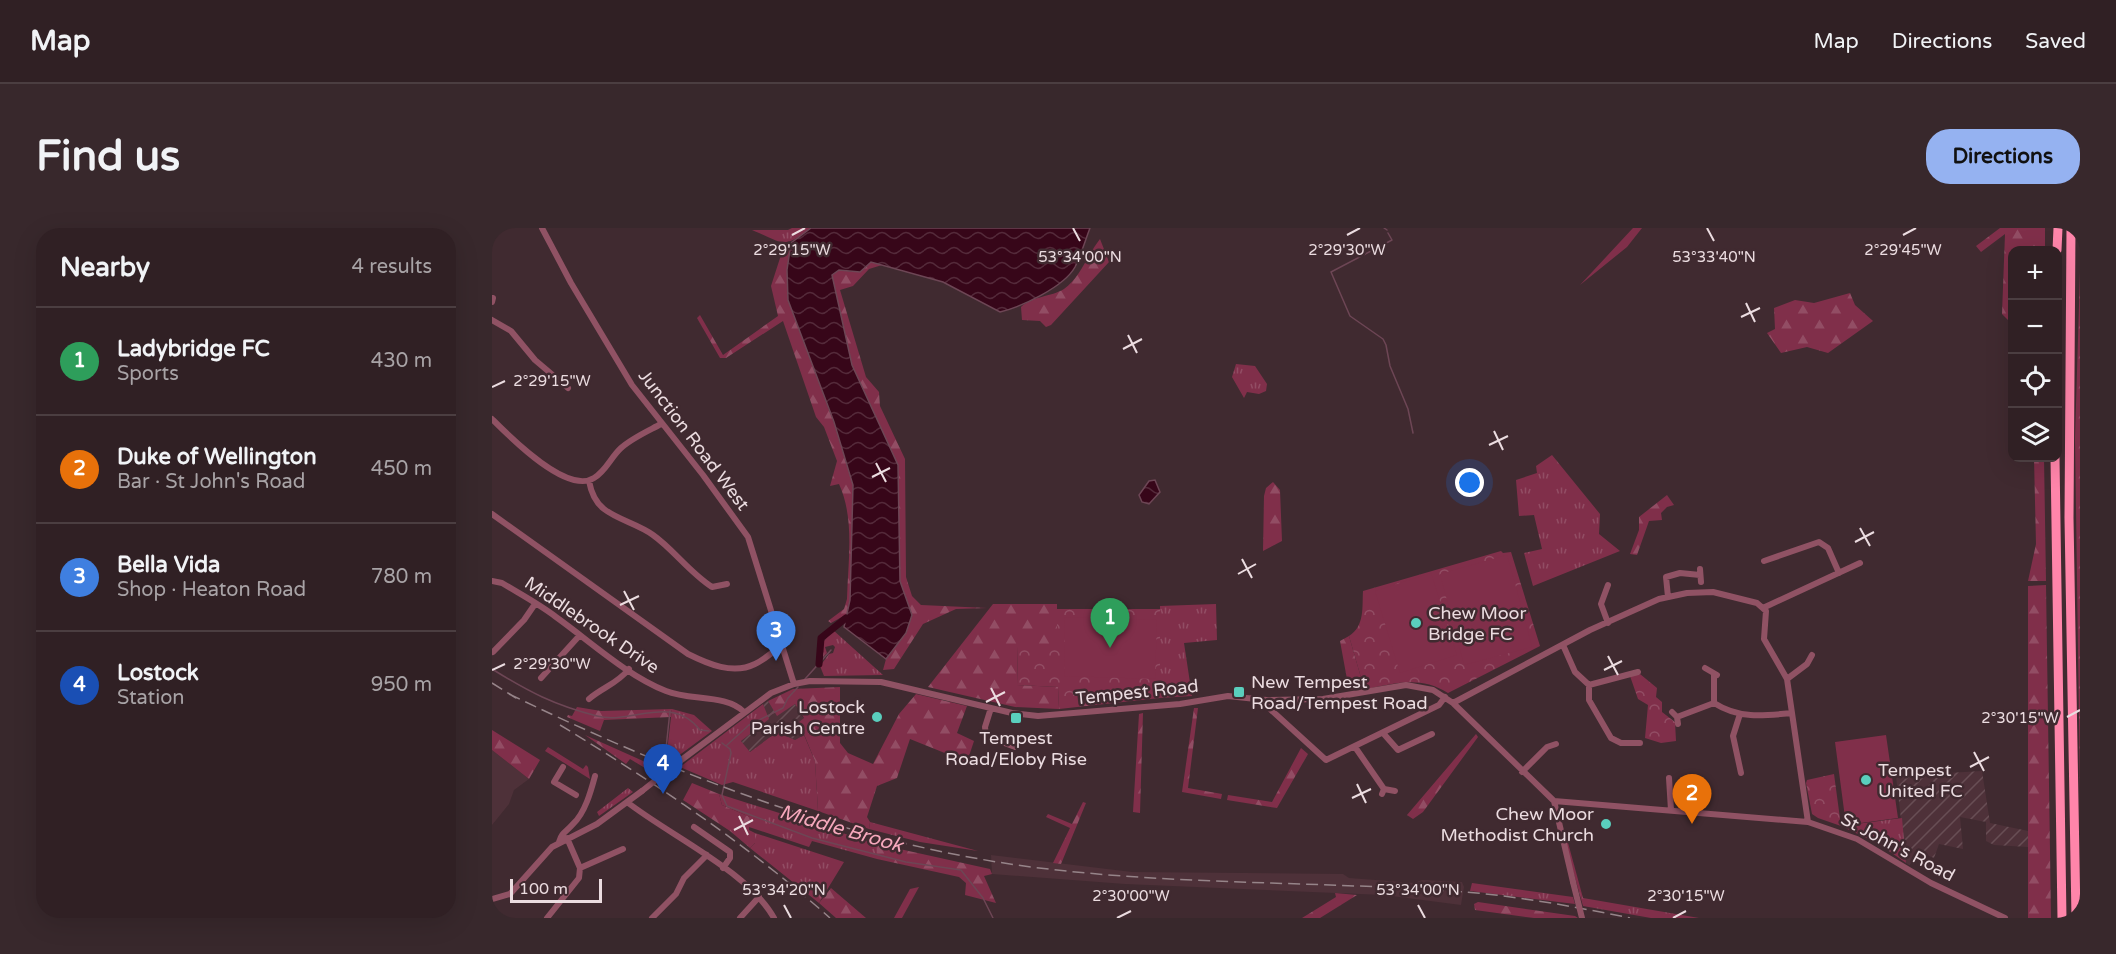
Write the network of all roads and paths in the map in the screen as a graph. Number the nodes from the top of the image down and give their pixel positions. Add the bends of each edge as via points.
1 (542, 228) edge
2 (2058, 228) edge
3 (2073, 228) edge
4 (2057, 246) edge
5 (492, 320) edge
6 (568, 387) dead end
7 (492, 419) edge
8 (661, 424) junction
9 (2055, 462) edge
10 (588, 481) junction
11 (492, 514) edge
12 (1764, 561) dead end
13 (1860, 563) dead end
14 (1839, 573) junction
15 (1700, 575) dead end
16 (492, 581) edge
17 (727, 584) dead end
18 (1608, 585) dead end
19 (1668, 597) junction
20 (535, 604) junction
21 (1764, 607) junction
22 (1608, 623) junction
23 (579, 635) junction
24 (1563, 645) junction
25 (783, 646) junction
26 (494, 648) edge
27 (1812, 655) dead end
28 (1706, 668) dead end
29 (628, 669) junction
30 (1638, 672) dead end
31 (541, 678) dead end
32 (1787, 679) junction
33 (794, 684) junction
34 (1589, 685) junction
35 (1445, 697) junction
36 (589, 699) dead end
37 (1265, 700) junction
38 (1453, 703) junction
39 (1714, 703) junction
40 (991, 708) junction
41 (744, 712) junction
42 (1792, 713) junction
43 (1740, 714) junction
44 (1675, 718) dead end
45 (1383, 734) junction
46 (1432, 734) dead end
47 (1421, 740) junction
48 (1640, 743) dead end
49 (1556, 744) dead end
50 (1015, 747) dead end
51 (1355, 747) junction
52 (1426, 749) dead end
53 (563, 766) dead end
54 (1522, 772) junction
55 (1741, 773) dead end
56 (595, 776) dead end
57 (1669, 778) dead end
58 (1395, 791) dead end
59 (582, 798) junction
60 (1554, 801) junction
61 (627, 802) junction
62 (1671, 810) junction
63 (1808, 822) junction
64 (694, 827) dead end
65 (567, 838) junction
66 (558, 843) junction
67 (625, 848) dead end
68 (707, 855) junction
69 (579, 868) junction
70 (723, 868) junction
71 (759, 897) junction
72 (492, 899) edge
73 (650, 917) edge
74 (547, 918) edge
75 (740, 918) edge
76 (774, 918) edge
77 (1582, 918) edge
78 (2005, 918) edge
79 (2062, 918) edge
80 (2076, 918) edge

1 - 8 street, Junction Road West via 620,366
2 - 4 highway
3 - 80 highway via 2069,518
5 - 6 street via 511,331 542,367
7 - 10 street via 556,472 570,480
8 - 10 street via 623,446 602,472
8 - 25 street, Junction Road West via 747,537
9 - 79 highway
10 - 17 street via 604,509 656,537 712,586
11 - 25 street via 706,663 744,668
12 - 14 street via 1819,542 1828,548
13 - 14 street
14 - 21 street
15 - 19 street via 1680,573 1666,577
16 - 20 street, Middlebrook Drive
18 - 22 street via 1600,594
19 - 21 street via 1713,592
19 - 22 street
20 - 23 street, Middlebrook Drive
20 - 26 street
21 - 32 street via 1764,639
22 - 24 street
23 - 29 street, Middlebrook Drive
23 - 31 street via 544,670
24 - 34 street via 1575,672
24 - 38 street
25 - 33 street, Junction Road West
27 - 32 street via 1807,664
28 - 39 street via 1716,675
29 - 36 street via 616,683
29 - 41 street, Middlebrook Drive via 668,692 693,699 732,702
30 - 34 street
32 - 42 street
33 - 40 street, Tempest Road via 881,682
33 - 41 street via 771,693
34 - 48 street via 1589,700 1608,735 1614,741
35 - 37 street, Tempest Road via 1433,690 1406,685 1323,699
35 - 38 street, Tempest Road
35 - 45 street via 1439,705
37 - 40 street, Tempest Road via 1228,696 1051,716
37 - 51 street via 1322,758 1329,760
38 - 54 street
39 - 43 street
39 - 44 street
40 - 50 street via 986,736
41 - 61 street, bridge
42 - 43 street via 1760,717
42 - 63 street
43 - 55 street via 1733,736 1736,766
45 - 47 street via 1398,750
45 - 51 street
46 - 47 street
47 - 52 street
49 - 54 street via 1548,743
51 - 58 street via 1383,791
53 - 59 street via 553,784
54 - 60 street
56 - 59 street via 593,790
57 - 62 street
59 - 66 street via 574,824 562,832
60 - 62 street, St John's Road
60 - 77 street, bridge
61 - 65 street via 597,824
61 - 68 street
62 - 63 street, St John's Road
63 - 78 street, St John's Road via 1857,838 1931,883
64 - 70 street via 730,852
65 - 66 street
65 - 69 street
66 - 72 street via 510,894
67 - 69 street
68 - 70 street
68 - 73 street via 684,878 676,894
69 - 74 street via 579,878
70 - 71 street
71 - 75 street
71 - 76 street

